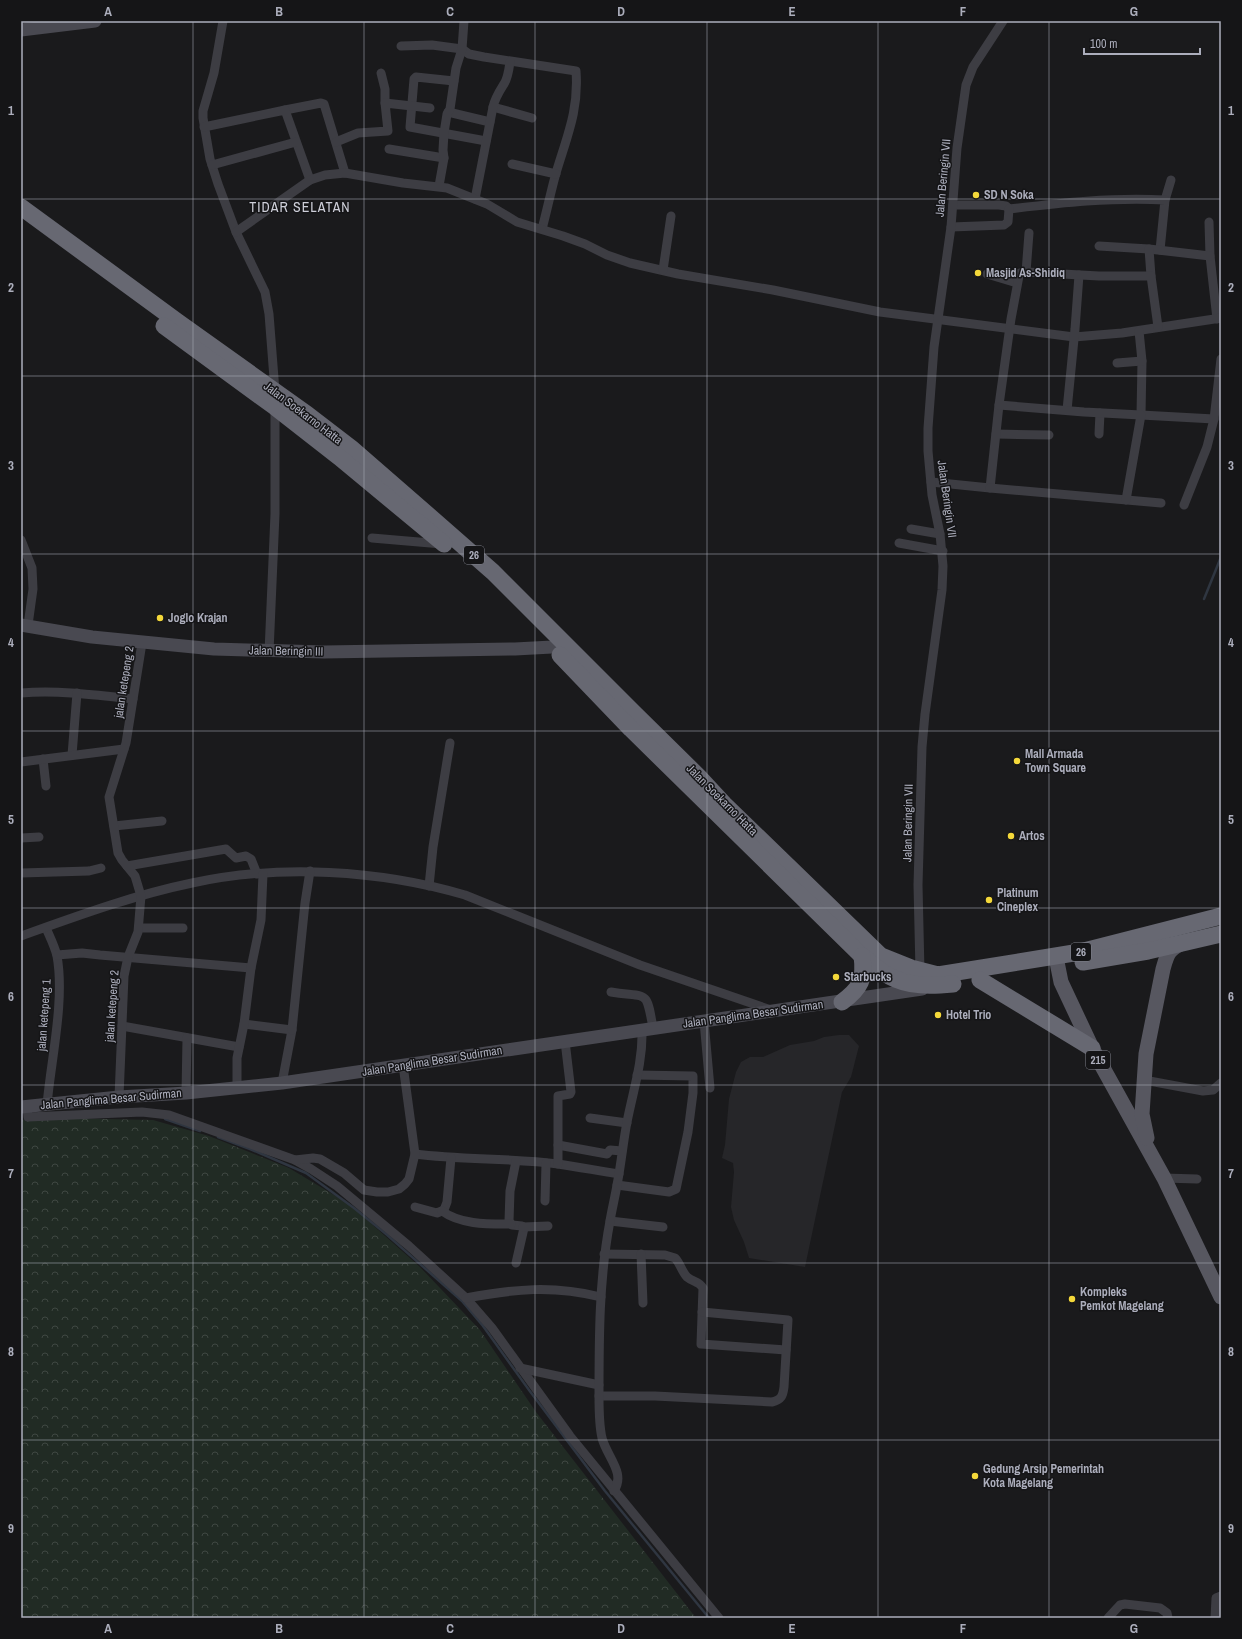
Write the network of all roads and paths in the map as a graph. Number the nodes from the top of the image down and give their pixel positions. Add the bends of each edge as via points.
1 (95, 21) edge
2 (224, 21) edge
3 (464, 21) edge
4 (77, 22) edge
5 (1003, 22) edge
6 (21, 30) edge
7 (401, 46) dead end
8 (462, 49) junction
9 (510, 62) junction
10 (381, 73) dead end
11 (454, 81) junction
12 (385, 103) junction
13 (411, 106) junction
14 (493, 107) junction
15 (430, 108) dead end
16 (285, 110) junction
17 (448, 112) junction
18 (532, 118) dead end
19 (490, 122) junction
20 (204, 127) junction
21 (444, 133) junction
22 (486, 141) junction
23 (296, 142) junction
24 (336, 142) junction
25 (389, 149) dead end
26 (444, 158) junction
27 (512, 164) dead end
28 (212, 165) junction
29 (345, 173) junction
30 (556, 174) junction
31 (310, 180) junction
32 (1171, 180) dead end
33 (439, 186) junction
34 (475, 199) junction
35 (1165, 200) junction
36 (953, 205) junction
37 (21, 207) edge
38 (1009, 209) junction
39 (671, 216) dead end
40 (21, 219) edge
41 (1209, 222) dead end
42 (951, 227) junction
43 (542, 229) junction
44 (236, 232) junction
45 (1029, 233) dead end
46 (1099, 246) dead end
47 (1149, 249) junction
48 (1160, 250) junction
49 (1210, 256) junction
50 (663, 270) junction
51 (1026, 272) junction
52 (987, 274) dead end
53 (1079, 275) junction
54 (1151, 276) junction
55 (1017, 283) junction
56 (1219, 318) edge
57 (937, 320) junction
58 (1157, 324) junction
59 (1010, 325) junction
60 (1139, 331) junction
61 (1075, 334) junction
62 (1221, 359) edge
63 (1142, 361) junction
64 (1117, 363) dead end
65 (275, 399) junction
66 (998, 405) junction
67 (1067, 410) junction
68 (1100, 413) junction
69 (1141, 415) junction
70 (1214, 418) junction
71 (996, 434) junction
72 (1099, 434) dead end
73 (1049, 435) dead end
74 (931, 482) junction
75 (990, 488) junction
76 (1126, 500) junction
77 (1161, 503) dead end
78 (1184, 506) dead end
79 (911, 529) dead end
80 (940, 534) junction
81 (372, 538) dead end
82 (21, 540) edge
83 (899, 543) dead end
84 (445, 544) junction
85 (943, 551) junction
86 (24, 625) edge
87 (142, 643) junction
88 (558, 645) junction
89 (270, 652) junction
90 (21, 693) edge
91 (77, 693) junction
92 (133, 698) junction
93 (450, 743) dead end
94 (124, 749) junction
95 (72, 755) junction
96 (43, 759) junction
97 (21, 762) edge
98 (46, 786) dead end
99 (162, 821) dead end
100 (114, 826) junction
101 (747, 834) junction
102 (38, 837) dead end
103 (21, 838) edge
104 (127, 866) junction
105 (101, 868) dead end
106 (310, 872) junction
107 (21, 873) edge
108 (260, 874) junction
109 (429, 886) junction
110 (141, 896) junction
111 (1221, 916) edge
112 (46, 928) junction
113 (139, 928) junction
114 (183, 928) dead end
115 (1221, 934) edge
116 (21, 936) edge
117 (1136, 939) junction
118 (1185, 942) junction
119 (1160, 948) junction
120 (57, 955) junction
121 (862, 956) junction
122 (881, 956) junction
123 (128, 957) junction
124 (1056, 962) junction
125 (251, 968) junction
126 (1163, 969) junction
127 (918, 980) junction
128 (980, 980) junction
129 (611, 992) dead end
130 (842, 1002) junction
131 (774, 1011) junction
132 (704, 1021) junction
133 (244, 1024) junction
134 (122, 1026) junction
135 (647, 1029) junction
136 (292, 1030) junction
137 (187, 1038) junction
138 (565, 1041) junction
139 (239, 1047) junction
140 (1092, 1048) junction
141 (403, 1065) junction
142 (637, 1075) junction
143 (282, 1083) junction
144 (1221, 1083) edge
145 (1144, 1086) junction
146 (237, 1088) junction
147 (710, 1088) dead end
148 (186, 1092) junction
149 (119, 1097) junction
150 (1120, 1102) junction
151 (47, 1105) junction
152 (24, 1107) edge
153 (590, 1118) dead end
154 (627, 1123) junction
155 (558, 1145) junction
156 (1149, 1149) junction
157 (622, 1151) junction
158 (415, 1154) junction
159 (451, 1158) junction
160 (295, 1160) junction
161 (516, 1161) junction
162 (546, 1163) junction
163 (558, 1164) junction
164 (619, 1174) junction
165 (1164, 1178) junction
166 (1197, 1179) dead end
167 (617, 1185) junction
168 (545, 1201) dead end
169 (415, 1207) dead end
170 (442, 1211) junction
171 (610, 1221) junction
172 (511, 1224) junction
173 (548, 1226) dead end
174 (523, 1227) junction
175 (663, 1227) dead end
176 (604, 1254) junction
177 (641, 1254) junction
178 (516, 1263) dead end
179 (601, 1297) junction
180 (1221, 1297) edge
181 (466, 1298) junction
182 (643, 1303) dead end
183 (702, 1312) junction
184 (786, 1350) junction
185 (520, 1368) junction
186 (599, 1385) junction
187 (599, 1396) junction
188 (614, 1491) junction
189 (1221, 1596) edge
190 (719, 1618) edge
191 (1108, 1618) edge
192 (1168, 1618) edge
193 (1215, 1618) edge

1 - 4 main road
2 - 20 street via 214,73 203,111
3 - 8 street
4 - 6 main road
5 - 36 street, Jalan Beringin VII via 973,67 968,79 961,118
7 - 8 street via 432,45
8 - 9 street via 469,54
8 - 11 street
9 - 14 street via 504,84 496,96
9 - 30 street via 576,71 575,111
10 - 12 street
11 - 13 street via 416,78 413,81
11 - 17 street
12 - 13 street
12 - 24 street via 387,131 358,133
13 - 15 street
13 - 21 street via 410,127
14 - 18 street
14 - 19 street
16 - 20 street
16 - 23 street
16 - 24 street via 324,103
17 - 19 street
17 - 21 street
19 - 22 street
20 - 28 street
21 - 22 street
21 - 26 street
22 - 34 street
23 - 28 street
23 - 31 street
24 - 29 street
25 - 26 street
26 - 33 street
27 - 30 street
28 - 44 street
29 - 31 street
29 - 33 street
30 - 43 street
31 - 44 street
32 - 35 street
33 - 34 street
34 - 43 street via 517,222
35 - 38 street via 1088,202
35 - 48 street
36 - 38 street via 1003,206
36 - 42 street, Jalan Beringin VII
37 - 65 highway, Jalan Soekarno Hatta / 26
38 - 42 street via 1008,222 1004,225
39 - 50 street
40 - 65 highway, Jalan Soekarno Hatta / 26 via 199,353
41 - 49 street
42 - 57 street, Jalan Beringin VII
43 - 50 street via 630,263
44 - 65 street via 266,292
45 - 51 street
46 - 47 street
47 - 48 street
47 - 54 street
48 - 49 street
49 - 56 street
50 - 57 street via 880,312
51 - 53 street
51 - 55 street via 1020,273
52 - 55 street
53 - 54 street
53 - 61 street
54 - 58 street
55 - 59 street
56 - 58 street
57 - 59 street
57 - 74 street, Jalan Beringin VII via 928,428
58 - 60 street
59 - 61 street
59 - 66 street
60 - 61 street
60 - 63 street
61 - 67 street
62 - 70 street
63 - 64 street
63 - 69 street
65 - 84 highway, Jalan Soekarno Hatta / 26 via 339,457
65 - 88 highway, Jalan Soekarno Hatta / 26 via 351,448 493,572
65 - 89 street via 276,514
66 - 67 street
66 - 71 street
67 - 68 street
68 - 69 street
68 - 72 street
69 - 70 street
69 - 76 street
70 - 78 street via 1207,447
71 - 73 street
71 - 75 street
74 - 75 street
74 - 80 street, Jalan Beringin VII
75 - 76 street
76 - 77 street
79 - 80 street
80 - 85 street, Jalan Beringin VII
81 - 84 street
82 - 86 street via 32,568 33,589
83 - 85 street
84 - 88 highway, Jalan Soekarno Hatta / 26
85 - 127 street, Jalan Beringin VII via 942,584 922,747
86 - 87 main road, Jalan Beringin III
87 - 89 main road, Jalan Beringin III
87 - 92 street, jalan ketepeng 2
88 - 89 main road, Jalan Beringin III via 515,649
88 - 101 highway, Jalan Soekarno Hatta / 26 via 605,702
90 - 91 street
91 - 92 street
91 - 95 street
92 - 94 street, jalan ketepeng 2
93 - 109 street
94 - 95 street
94 - 100 street, jalan ketepeng 2 via 109,797
95 - 96 street
96 - 97 street
96 - 98 street
99 - 100 street
100 - 104 street, jalan ketepeng 2 via 118,853
101 - 121 highway, Jalan Soekarno Hatta / 26
101 - 122 highway, Jalan Soekarno Hatta / 26
102 - 103 street
104 - 108 street via 226,849 236,858 246,856 251,859
104 - 110 street, jalan ketepeng 2 via 137,881
105 - 107 street via 90,871
106 - 108 street
106 - 109 street via 347,874
106 - 136 street
108 - 110 street via 206,880
108 - 125 street via 262,916
109 - 131 street via 465,895 640,965
110 - 112 street
110 - 113 street, jalan ketepeng 2
111 - 117 highway, 26
112 - 116 street
112 - 120 street, jalan ketepeng 1
113 - 114 street
113 - 123 street, jalan ketepeng 2
115 - 118 highway, 26
117 - 119 main road via 1153,940
117 - 124 highway, 26
118 - 119 highway, 26
118 - 126 main road, 215 via 1172,948
119 - 124 highway, 26
119 - 126 main road
120 - 123 street via 82,953
120 - 151 street, jalan ketepeng 1 via 58,1011
121 - 127 highway, 26
121 - 130 highway via 862,980 855,992
122 - 127 highway, 26
122 - 127 main road via 889,969
123 - 125 street
123 - 134 street, jalan ketepeng 2 via 124,976
124 - 127 highway, 26
124 - 128 highway, 26
124 - 140 main road, 215 via 1061,982
125 - 133 street
126 - 145 main road, 215 via 1146,1054
127 - 128 highway, 26
127 - 130 main road, Jalan Panglima Besar Sudirman via 874,996
128 - 140 highway, 215
129 - 135 street via 646,998 649,1004
130 - 131 main road, Jalan Panglima Besar Sudirman
131 - 132 main road, Jalan Panglima Besar Sudirman
132 - 135 main road, Jalan Panglima Besar Sudirman
132 - 147 street
133 - 136 street
133 - 139 street
134 - 137 street
134 - 149 street, jalan ketepeng 2
135 - 138 main road, Jalan Panglima Besar Sudirman
135 - 142 street
136 - 143 street
137 - 139 street
137 - 148 street
138 - 141 main road, Jalan Panglima Besar Sudirman
138 - 155 street via 571,1092 558,1096
139 - 146 street
140 - 150 main road, 215
141 - 143 main road, Jalan Panglima Besar Sudirman
141 - 158 street
142 - 154 street
142 - 167 street via 693,1076 686,1148 674,1192
143 - 146 main road, Jalan Panglima Besar Sudirman
144 - 145 street via 1213,1090 1203,1091
145 - 150 main road via 1133,1102
145 - 156 main road, 215 via 1142,1114
146 - 148 main road, Jalan Panglima Besar Sudirman
148 - 149 main road, Jalan Panglima Besar Sudirman
149 - 151 main road, Jalan Panglima Besar Sudirman
150 - 156 main road, 215
151 - 152 main road, Jalan Panglima Besar Sudirman
152 - 160 street via 28,1117 142,1112 169,1115
153 - 154 street
154 - 157 street
155 - 157 street via 606,1154 610,1150
155 - 163 street
156 - 165 main road, 215
157 - 164 street
158 - 159 street
158 - 160 street via 405,1184 388,1192 364,1190 344,1173 320,1159
159 - 161 street
159 - 170 street via 447,1202
160 - 181 street via 324,1177 358,1203
161 - 162 street
161 - 172 street via 510,1191
162 - 163 street
162 - 168 street
163 - 164 street
164 - 167 street
165 - 166 street
165 - 180 main road, 215
167 - 171 street
169 - 170 street via 437,1213
170 - 172 street via 466,1221
171 - 175 street
171 - 176 street
172 - 174 street
173 - 174 street
174 - 178 street
176 - 177 street
176 - 179 street
177 - 182 street
177 - 183 street via 675,1258 688,1278 698,1282 703,1288
179 - 181 street via 540,1288
179 - 186 street
181 - 185 street via 492,1328
183 - 184 street via 788,1320
183 - 184 street via 701,1344
184 - 187 street via 782,1397 772,1402
185 - 186 street
185 - 188 street
186 - 187 street
187 - 188 street via 602,1439 619,1476
188 - 190 street
189 - 193 street via 1216,1598
191 - 192 street via 1120,1605 1125,1604 1160,1608 1167,1613

